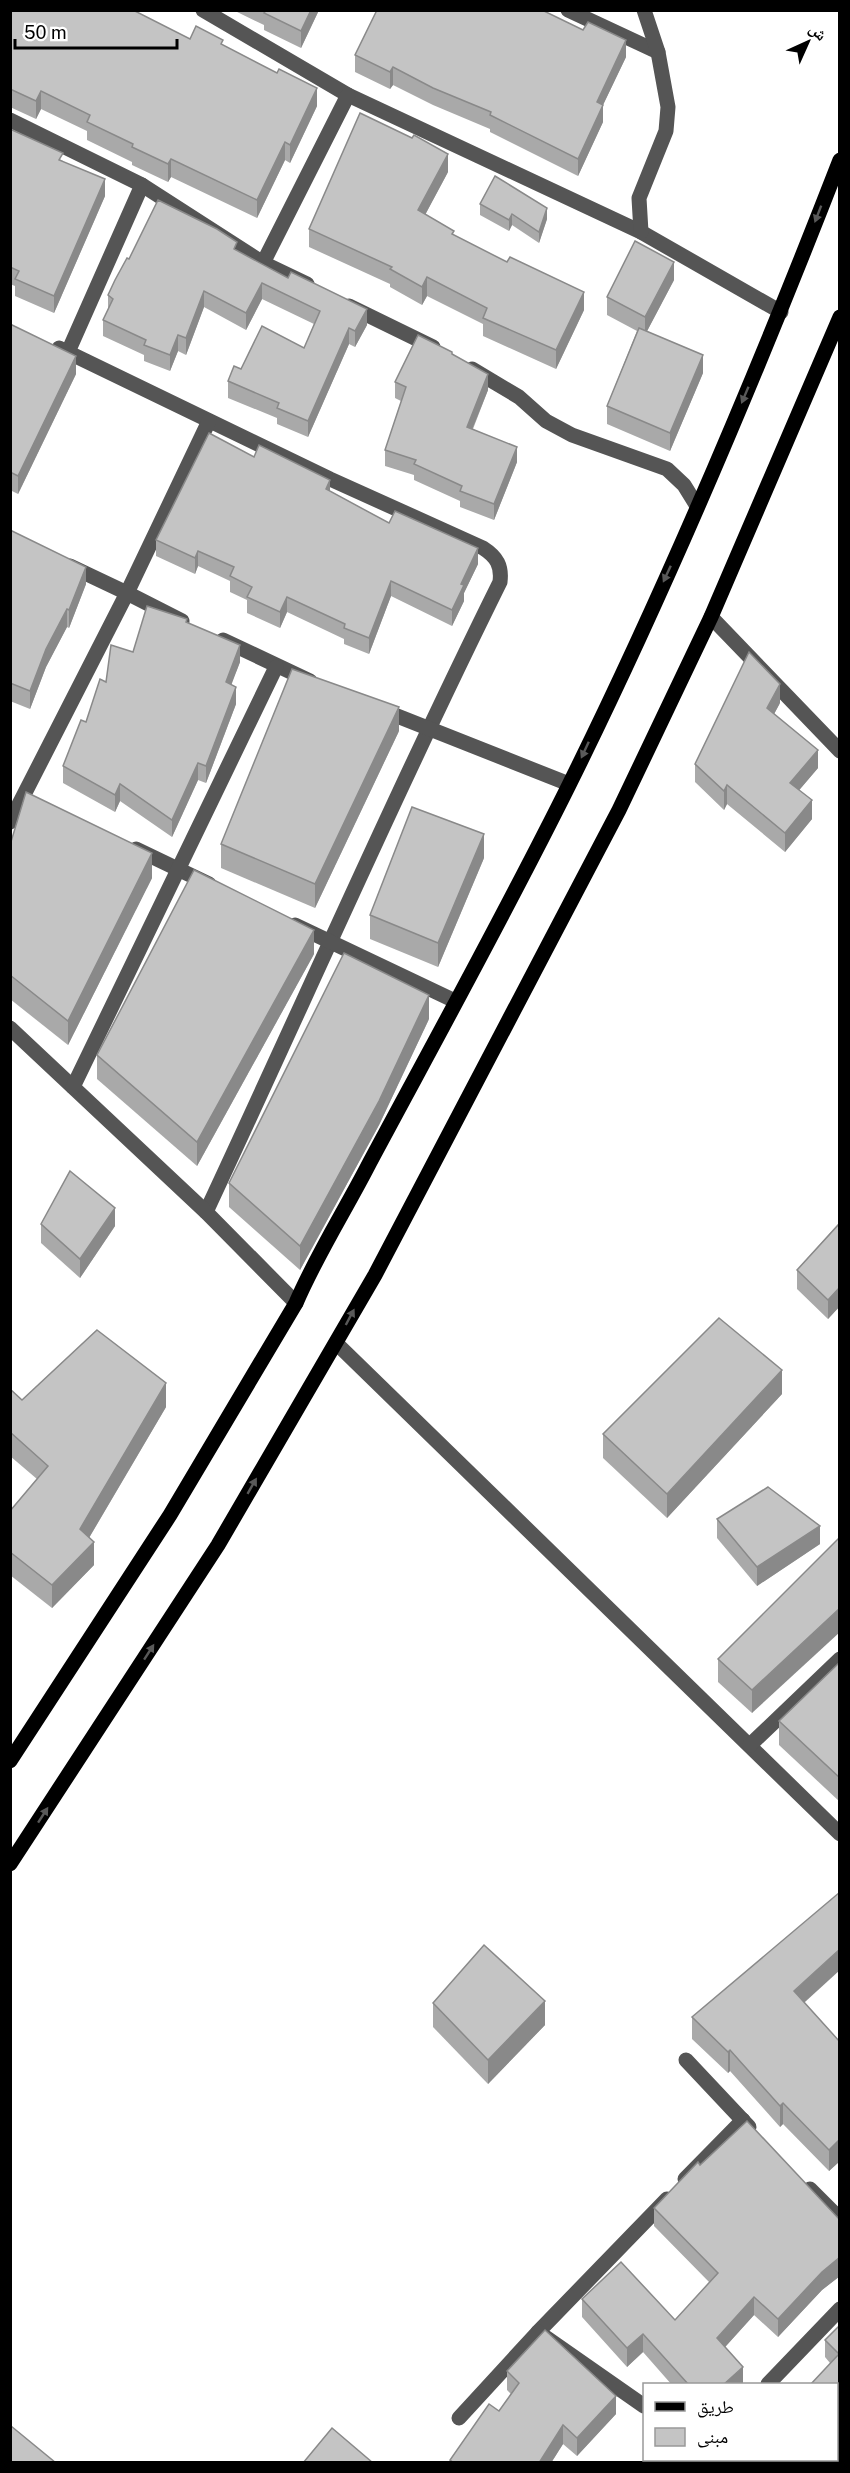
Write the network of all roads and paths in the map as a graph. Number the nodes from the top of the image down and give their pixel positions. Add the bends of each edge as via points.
1 (568, 10) edge
2 (644, 10) edge
3 (205, 11) edge
4 (658, 52) junction
5 (348, 95) junction
6 (10, 120) edge
7 (840, 160) edge
8 (141, 184) junction
9 (641, 232) junction
10 (263, 263) junction
11 (320, 291) edge
12 (338, 300) edge
13 (781, 312) junction
14 (840, 317) edge
15 (49, 343) edge
16 (68, 352) junction
17 (209, 420) junction
18 (697, 506) junction
19 (53, 557) edge
20 (127, 593) junction
21 (711, 617) junction
22 (191, 625) edge
23 (212, 635) edge
24 (276, 667) junction
25 (320, 685) edge
26 (363, 702) edge
27 (428, 729) junction
28 (840, 751) edge
29 (569, 784) junction
30 (10, 822) edge
31 (127, 844) edge
32 (178, 869) junction
33 (226, 892) edge
34 (284, 920) edge
35 (332, 943) junction
36 (455, 1001) junction
37 (10, 1028) edge
38 (73, 1087) junction
39 (206, 1212) junction
40 (296, 1303) junction
41 (336, 1343) junction
42 (840, 1659) edge
43 (750, 1745) junction
44 (10, 1761) edge
45 (840, 1834) edge
46 (10, 1864) edge
47 (686, 2060) dead end
48 (743, 2120) junction
49 (759, 2136) edge
50 (799, 2178) edge
51 (840, 2219) edge
52 (840, 2309) edge
53 (538, 2332) junction
54 (770, 2383) edge
55 (643, 2405) edge
56 (459, 2418) dead end

1 - 4 street
2 - 4 street
3 - 5 street
4 - 9 street via 668,107 666,131 639,198
5 - 9 street
5 - 10 street
6 - 8 street
7 -> 13 main road
8 - 10 street
8 - 16 street
9 - 13 street
10 - 11 street
12 - 18 street via 453,357 572,435 667,469 684,485
13 -> 18 main road
14 - 21 main road
15 - 16 street
16 - 17 street
17 - 20 street
17 - 27 street via 483,548 499,562 500,582
18 -> 29 main road
19 - 20 street
20 - 22 street
20 - 30 street via 29,798
21 - 28 street
41 -> 21 main road via 619,810
23 - 24 street
24 - 25 street
24 - 32 street
26 - 27 street
27 - 29 street
27 - 35 street
29 - 36 main road
31 - 32 street
32 - 33 street
32 - 38 street
34 - 35 street
35 - 36 street
35 - 39 street
36 - 40 main road
37 - 38 street
38 - 39 street
39 - 40 street
40 - 44 main road via 170,1515
41 - 43 street
46 -> 41 main road via 218,1545
42 - 43 street
43 - 45 street
47 - 48 street
48 - 49 street
48 - 53 street
50 - 51 street
52 - 54 street
53 - 55 street
53 - 56 street

